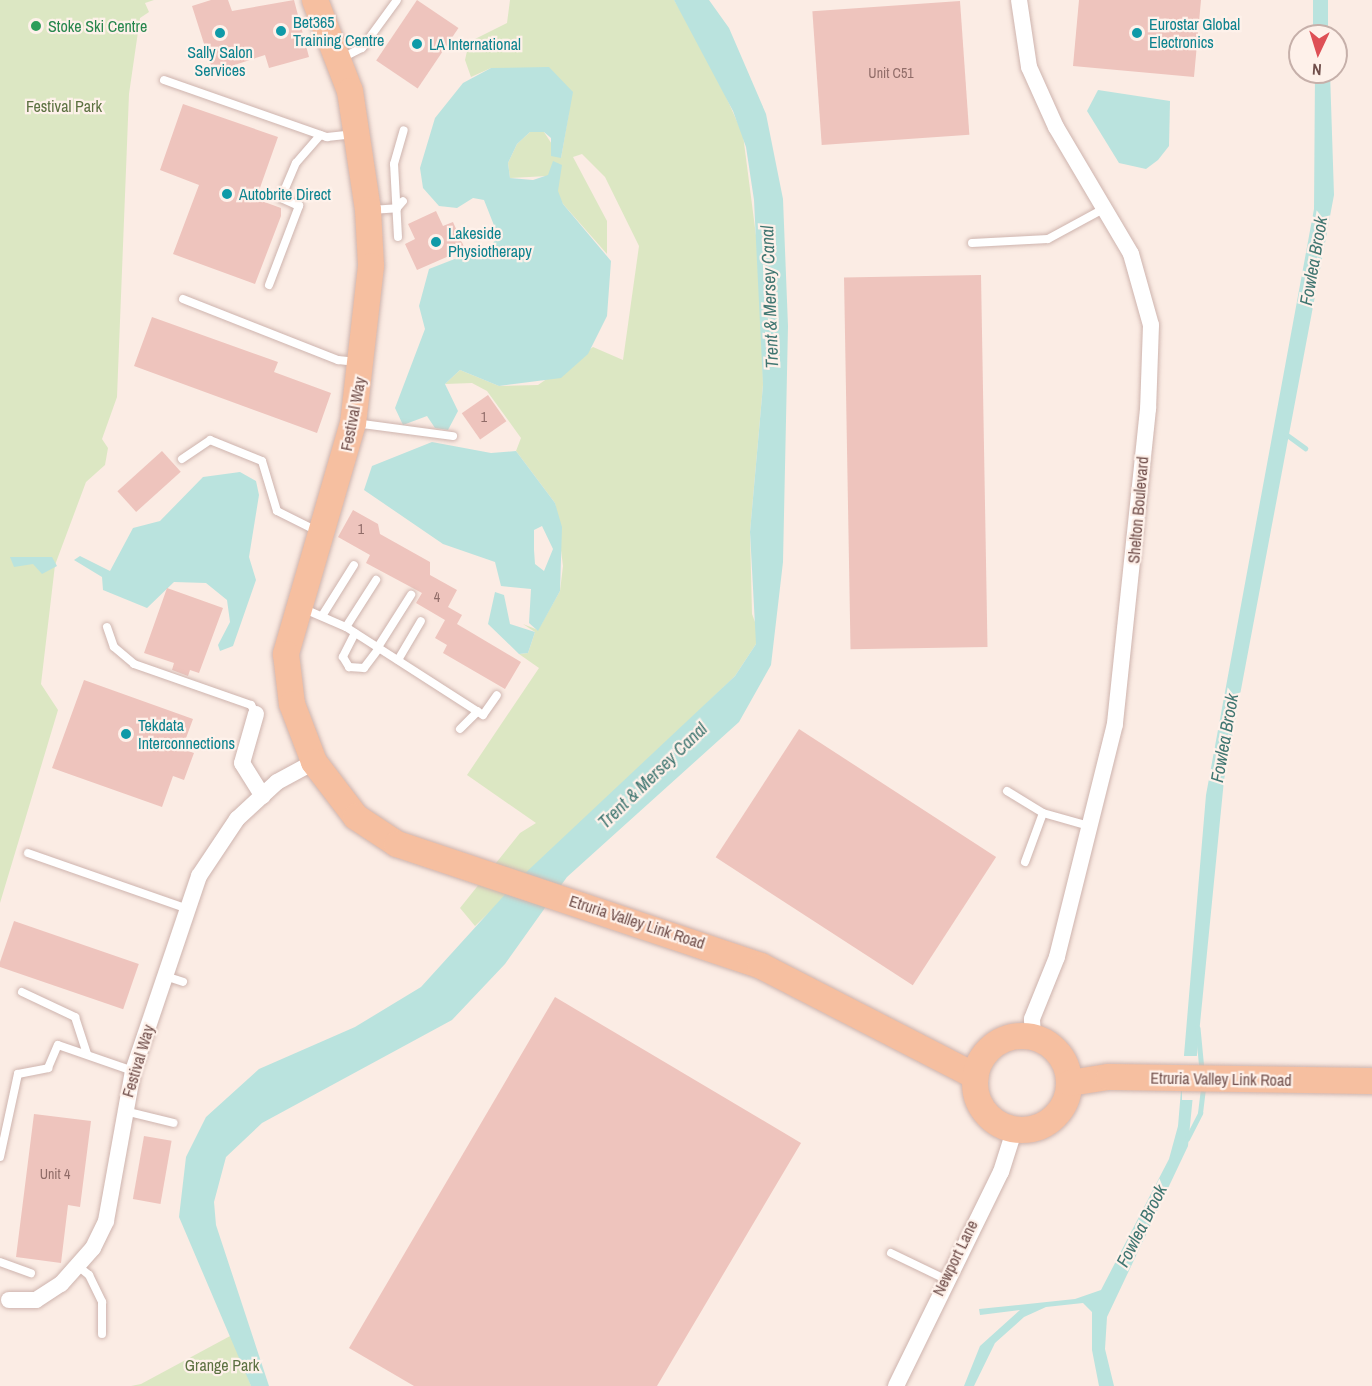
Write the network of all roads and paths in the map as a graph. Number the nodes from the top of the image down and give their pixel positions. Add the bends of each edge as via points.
1 (315, 0) edge
2 (396, 0) edge
3 (1018, 0) edge
4 (340, 60) junction
5 (164, 80) dead end
6 (404, 130) dead end
7 (358, 133) junction
8 (320, 135) junction
9 (400, 204) junction
10 (1106, 208) junction
11 (368, 210) junction
12 (398, 237) dead end
13 (972, 243) dead end
14 (269, 285) dead end
15 (183, 299) dead end
16 (363, 363) junction
17 (353, 423) junction
18 (453, 436) dead end
19 (183, 459) dead end
20 (321, 532) junction
21 (354, 565) dead end
22 (376, 580) dead end
23 (411, 595) dead end
24 (296, 606) junction
25 (322, 616) junction
26 (421, 621) dead end
27 (107, 627) dead end
28 (346, 627) junction
29 (355, 633) junction
30 (378, 648) junction
31 (398, 660) junction
32 (497, 695) dead end
33 (478, 711) junction
34 (256, 714) joint
35 (460, 729) dead end
36 (314, 762) junction
37 (1007, 791) dead end
38 (263, 796) junction
39 (1043, 813) junction
40 (1092, 828) junction
41 (28, 853) dead end
42 (1025, 862) dead end
43 (188, 909) junction
44 (165, 976) junction
45 (183, 982) dead end
46 (22, 992) dead end
47 (1033, 1037) junction
48 (87, 1054) junction
49 (133, 1071) junction
50 (975, 1076) junction
51 (1372, 1081) edge
52 (1070, 1083) junction
53 (123, 1111) junction
54 (174, 1123) dead end
55 (1014, 1131) junction
56 (0, 1157) edge
57 (891, 1253) dead end
58 (0, 1262) edge
59 (79, 1267) junction
60 (31, 1273) dead end
61 (945, 1279) junction
62 (5, 1298) edge
63 (102, 1334) dead end
64 (896, 1386) edge

1 - 4 main road, Festival Way
2 - 4 lane via 362,48
3 - 10 street, Shelton Boulevard via 1037,87
4 - 7 main road, Festival Way
5 - 8 lane
6 - 9 lane via 394,164
7 - 8 lane
7 - 11 main road, Festival Way
8 - 14 lane via 296,163 281,198 299,206
9 - 11 lane
9 - 12 lane
10 - 13 lane via 1048,239
10 - 40 street, Shelton Boulevard via 1131,254 1151,325 1129,618 1115,724
11 - 16 main road, Festival Way via 371,266
15 - 16 lane via 338,360
16 - 17 main road, Festival Way
17 - 18 lane
17 - 20 main road, Festival Way
19 - 20 lane via 210,440 262,461 277,511
20 - 24 main road, Festival Way
21 - 25 lane
22 - 28 lane
23 - 30 lane
24 - 25 lane
24 - 36 main road, Festival Way via 286,654 289,681
25 - 28 lane
26 - 31 lane
27 - 34 lane via 114,646 134,664 251,705
28 - 29 lane
29 - 30 lane
29 - 30 lane via 344,657 349,667 364,668
30 - 31 lane
31 - 33 lane
32 - 33 lane via 483,715
33 - 35 lane
34 - 38 street via 242,763
36 - 38 street, Festival Way
36 - 50 main road, Etruria Valley Link Road via 356,817 377,833 442,863 584,904 761,966
37 - 39 lane
38 - 43 street, Festival Way via 223,838 199,876
39 - 40 lane
39 - 42 lane
40 - 47 street, Shelton Boulevard via 1057,957 1039,993
41 - 43 lane
43 - 44 street, Festival Way
44 - 45 lane
44 - 49 street, Festival Way
46 - 48 lane via 75,1017
47 - 50 main road via 1002,1040 989,1048
47 - 52 main road via 1059,1054
48 - 49 lane
48 - 56 lane via 58,1045 48,1068 18,1074
49 - 53 street, Festival Way
50 - 55 main road via 979,1105 1000,1126
51 - 52 main road, Etruria Valley Link Road via 1109,1077
52 - 55 main road via 1053,1119
53 - 54 lane
53 - 59 street, Festival Way via 106,1221
55 - 61 street, Newport Lane via 1001,1172
57 - 61 lane
58 - 60 lane
59 - 62 street, Festival Way via 36,1300
59 - 63 lane via 89,1275 102,1302
61 - 64 street, Newport Lane

